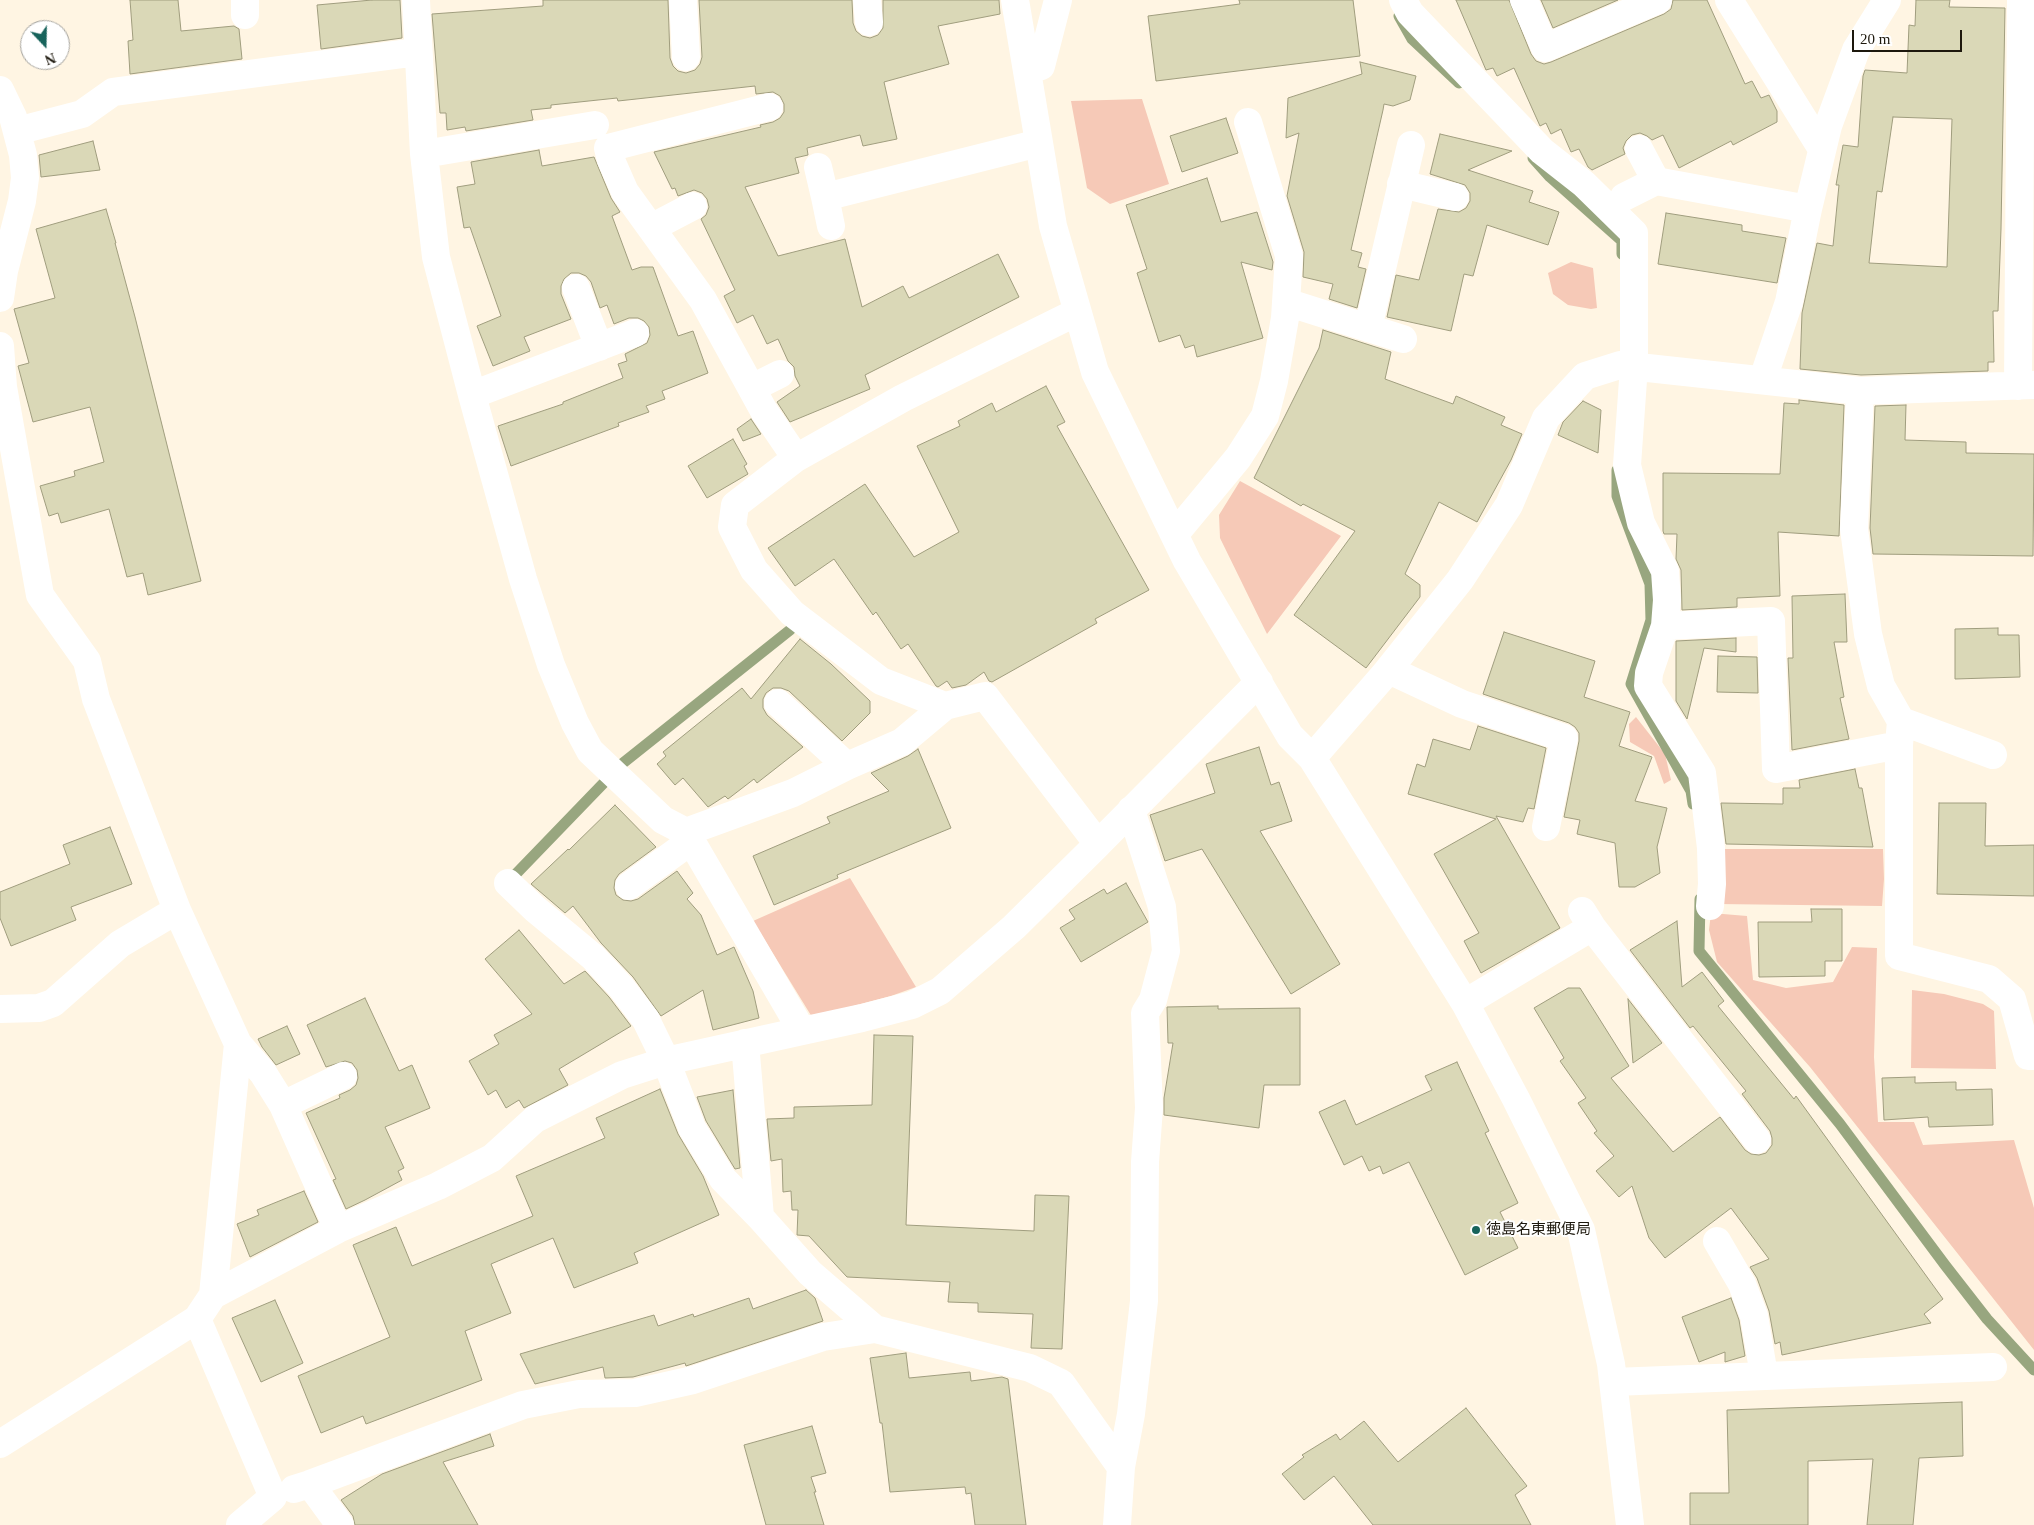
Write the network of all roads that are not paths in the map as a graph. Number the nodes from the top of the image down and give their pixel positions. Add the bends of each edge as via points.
1 (416, 0) edge
2 (683, 0) edge
3 (1015, 0) edge
4 (1058, 0) edge
5 (1403, 0) edge
6 (1524, 0) edge
7 (1658, 0) edge
8 (1729, 0) edge
9 (1887, 0) edge
10 (2021, 0) edge
11 (417, 52) junction
12 (686, 58) dead end
13 (1027, 71) junction
14 (0, 90) edge
15 (769, 107) dead end
16 (1248, 122) dead end
17 (595, 125) dead end
18 (16, 131) junction
19 (1039, 143) junction
20 (1411, 145) dead end
21 (1639, 149) dead end
22 (1822, 150) junction
23 (424, 154) junction
24 (818, 166) dead end
25 (1656, 181) junction
26 (1402, 184) junction
27 (825, 197) junction
28 (1624, 197) dead end
29 (1455, 198) dead end
30 (692, 206) dead end
31 (1808, 209) junction
32 (831, 226) dead end
33 (651, 228) junction
34 (576, 288) dead end
35 (0, 298) edge
36 (1286, 302) junction
37 (1078, 312) junction
38 (1368, 328) junction
39 (635, 333) dead end
40 (1403, 338) dead end
41 (0, 346) edge
42 (599, 347) junction
43 (1628, 366) junction
44 (780, 374) dead end
45 (1764, 380) junction
46 (2026, 386) edge
47 (752, 388) junction
48 (1860, 391) junction
49 (472, 395) junction
50 (796, 458) junction
51 (1175, 534) junction
52 (1665, 626) junction
53 (1389, 670) junction
54 (1259, 682) junction
55 (778, 703) dead end
56 (945, 706) junction
57 (1900, 733) junction
58 (1993, 755) dead end
59 (1312, 758) junction
60 (847, 766) junction
61 (1131, 810) junction
62 (1546, 827) dead end
63 (689, 836) junction
64 (1098, 844) junction
65 (508, 883) dead end
66 (629, 886) dead end
67 (1710, 906) dead end
68 (177, 910) junction
69 (1465, 1003) junction
70 (0, 1009) edge
71 (802, 1031) junction
72 (745, 1043) junction
73 (238, 1044) junction
74 (2034, 1056) edge
75 (666, 1061) junction
76 (343, 1076) dead end
77 (283, 1105) junction
78 (1757, 1140) dead end
79 (760, 1217) junction
80 (338, 1229) junction
81 (1717, 1241) dead end
82 (213, 1295) junction
83 (197, 1319) junction
84 (875, 1329) junction
85 (1993, 1367) dead end
86 (1764, 1375) junction
87 (1614, 1382) junction
88 (0, 1444) edge
89 (1121, 1467) junction
90 (310, 1484) junction
91 (273, 1497) junction
92 (240, 1525) edge
93 (340, 1525) edge
94 (1117, 1525) edge
95 (1630, 1525) edge

1 - 11 street
2 - 12 street
3 - 13 street
4 - 13 street via 1041,66
5 - 43 street via 1410,13 1542,151 1584,184 1634,233
6 - 7 street via 1545,48
8 - 22 street
9 - 22 street via 1856,50
10 - 46 street
11 - 18 street via 113,92 82,114
11 - 23 street
13 - 19 street
14 - 18 street
15 - 33 street via 608,148 625,192
16 - 36 street via 1289,256
17 - 23 street
18 - 35 street via 25,178
19 - 27 street
19 - 37 street via 1053,226
20 - 26 street
21 - 25 street
22 - 31 street
23 - 49 street via 436,257
24 - 27 street
25 - 28 street
25 - 31 street
26 - 29 street
26 - 38 street
27 - 32 street
30 - 33 street
31 - 45 street via 1789,302
33 - 47 street via 703,300
34 - 42 street
36 - 38 street
36 - 51 street via 1266,416 1238,458
37 - 50 street via 903,398
37 - 51 street via 1095,372
38 - 40 street
39 - 42 street
41 - 68 street via 3,387 40,595 86,661 96,699
42 - 49 street
43 - 45 street
43 - 52 street via 1627,465 1641,523 1665,571
43 - 53 street via 1585,376 1546,418 1509,505 1460,580
44 - 47 street
45 - 48 street
46 - 48 street
47 - 50 street
48 - 57 street via 1854,529 1868,634 1881,686
49 - 63 street via 523,579 551,665 575,723 590,751 663,820
50 - 56 street via 735,504 732,527 754,570 792,613 880,681
51 - 54 street via 1187,561
52 - 57 street via 1771,621 1776,769
52 - 67 street via 1649,673 1648,686 1702,773 1711,848
53 - 59 street
53 - 62 street via 1462,704 1564,738
54 - 59 street via 1290,736
54 - 61 street
55 - 60 street
56 - 60 street via 902,742
56 - 64 street via 985,696
57 - 58 street
57 - 74 street via 1899,956 1989,979 2012,999 2028,1056
59 - 69 street
60 - 63 street via 793,793
61 - 64 street
61 - 89 street via 1162,907 1166,951 1153,1000 1145,1014 1149,1108 1145,1162 1144,1301 1131,1414
63 - 66 street
63 - 71 street
64 - 71 street via 1014,928 940,991 912,1005
65 - 75 street via 593,957 621,987 646,1020
68 - 70 street via 120,944 53,1003 39,1008
68 - 73 street
69 - 78 street via 1587,919
69 - 87 street via 1581,1230
71 - 72 street
72 - 75 street
72 - 79 street
73 - 77 street via 263,1073
73 - 82 street
75 - 79 street via 692,1128 722,1179
75 - 80 street via 622,1075 535,1119 492,1158 438,1186
76 - 77 street
77 - 80 street
79 - 84 street via 810,1273
80 - 82 street
81 - 86 street via 1742,1284 1754,1316
82 - 83 street
83 - 88 street
83 - 91 street
84 - 89 street via 1030,1368 1061,1383
84 - 90 street via 823,1337 694,1380 643,1391 579,1394 523,1404
85 - 86 street
86 - 87 street
87 - 95 street
89 - 94 street
90 - 91 street
90 - 93 street
91 - 92 street

